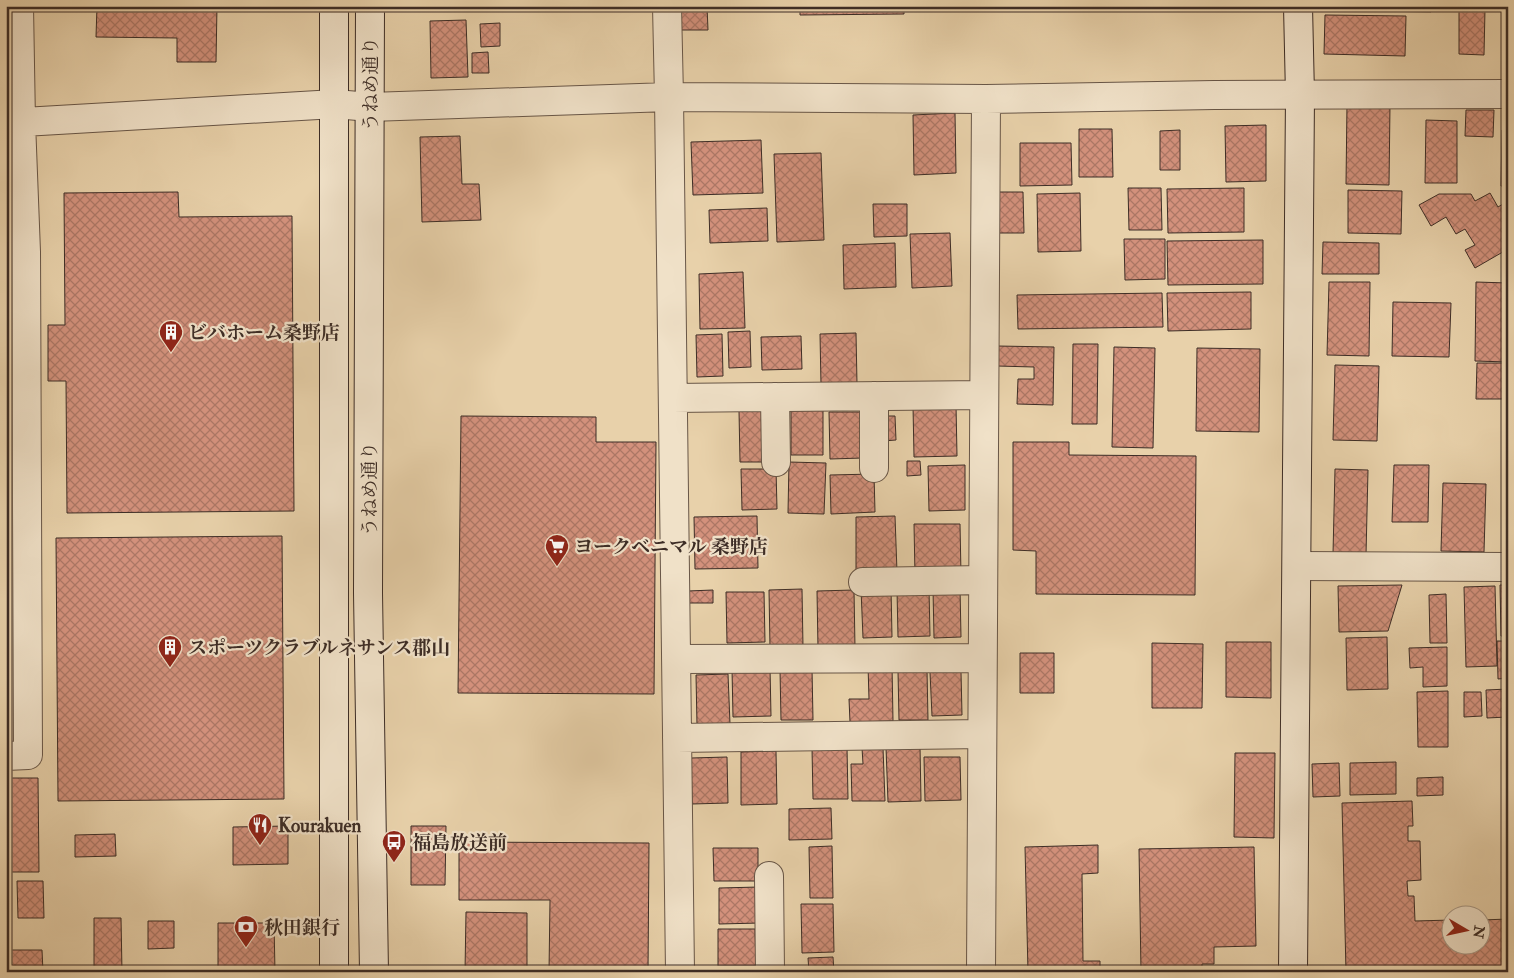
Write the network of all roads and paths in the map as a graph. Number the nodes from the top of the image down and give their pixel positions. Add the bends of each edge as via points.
1 (19, 6) edge
2 (334, 6) edge
3 (370, 6) edge
4 (667, 6) edge
5 (1298, 6) edge
6 (1508, 94) edge
7 (1300, 96) junction
8 (669, 97) junction
9 (986, 99) junction
10 (335, 104) junction
11 (370, 107) junction
12 (14, 123) edge
13 (984, 394) junction
14 (874, 396) junction
15 (775, 397) junction
16 (673, 398) junction
17 (776, 462) dead end
18 (874, 468) dead end
19 (1297, 566) junction
20 (1508, 566) edge
21 (983, 580) junction
22 (863, 582) dead end
23 (982, 658) junction
24 (676, 659) junction
25 (982, 734) junction
26 (677, 738) junction
27 (6, 756) edge
28 (769, 876) dead end
29 (334, 972) edge
30 (374, 972) edge
31 (680, 972) edge
32 (770, 972) edge
33 (981, 972) edge
34 (1293, 972) edge

1 - 12 street
2 - 10 street, うねめ通り
3 - 11 street, うねめ通り
4 - 8 street
5 - 7 street
6 - 7 street
7 - 9 street
7 - 19 street
8 - 9 street
8 - 11 street
8 - 16 street
9 - 13 street
10 - 11 street
10 - 12 street
10 - 29 street, うねめ通り
11 - 30 street, うねめ通り via 368,593
12 - 27 street via 26,261 28,755
13 - 14 street
13 - 21 street
14 - 15 street
14 - 18 street
15 - 16 street
15 - 17 street
16 - 24 street
19 - 20 street
19 - 34 street
21 - 22 street
21 - 23 street
23 - 24 street
23 - 25 street
24 - 26 street
25 - 26 street
25 - 33 street
26 - 31 street
28 - 32 street

